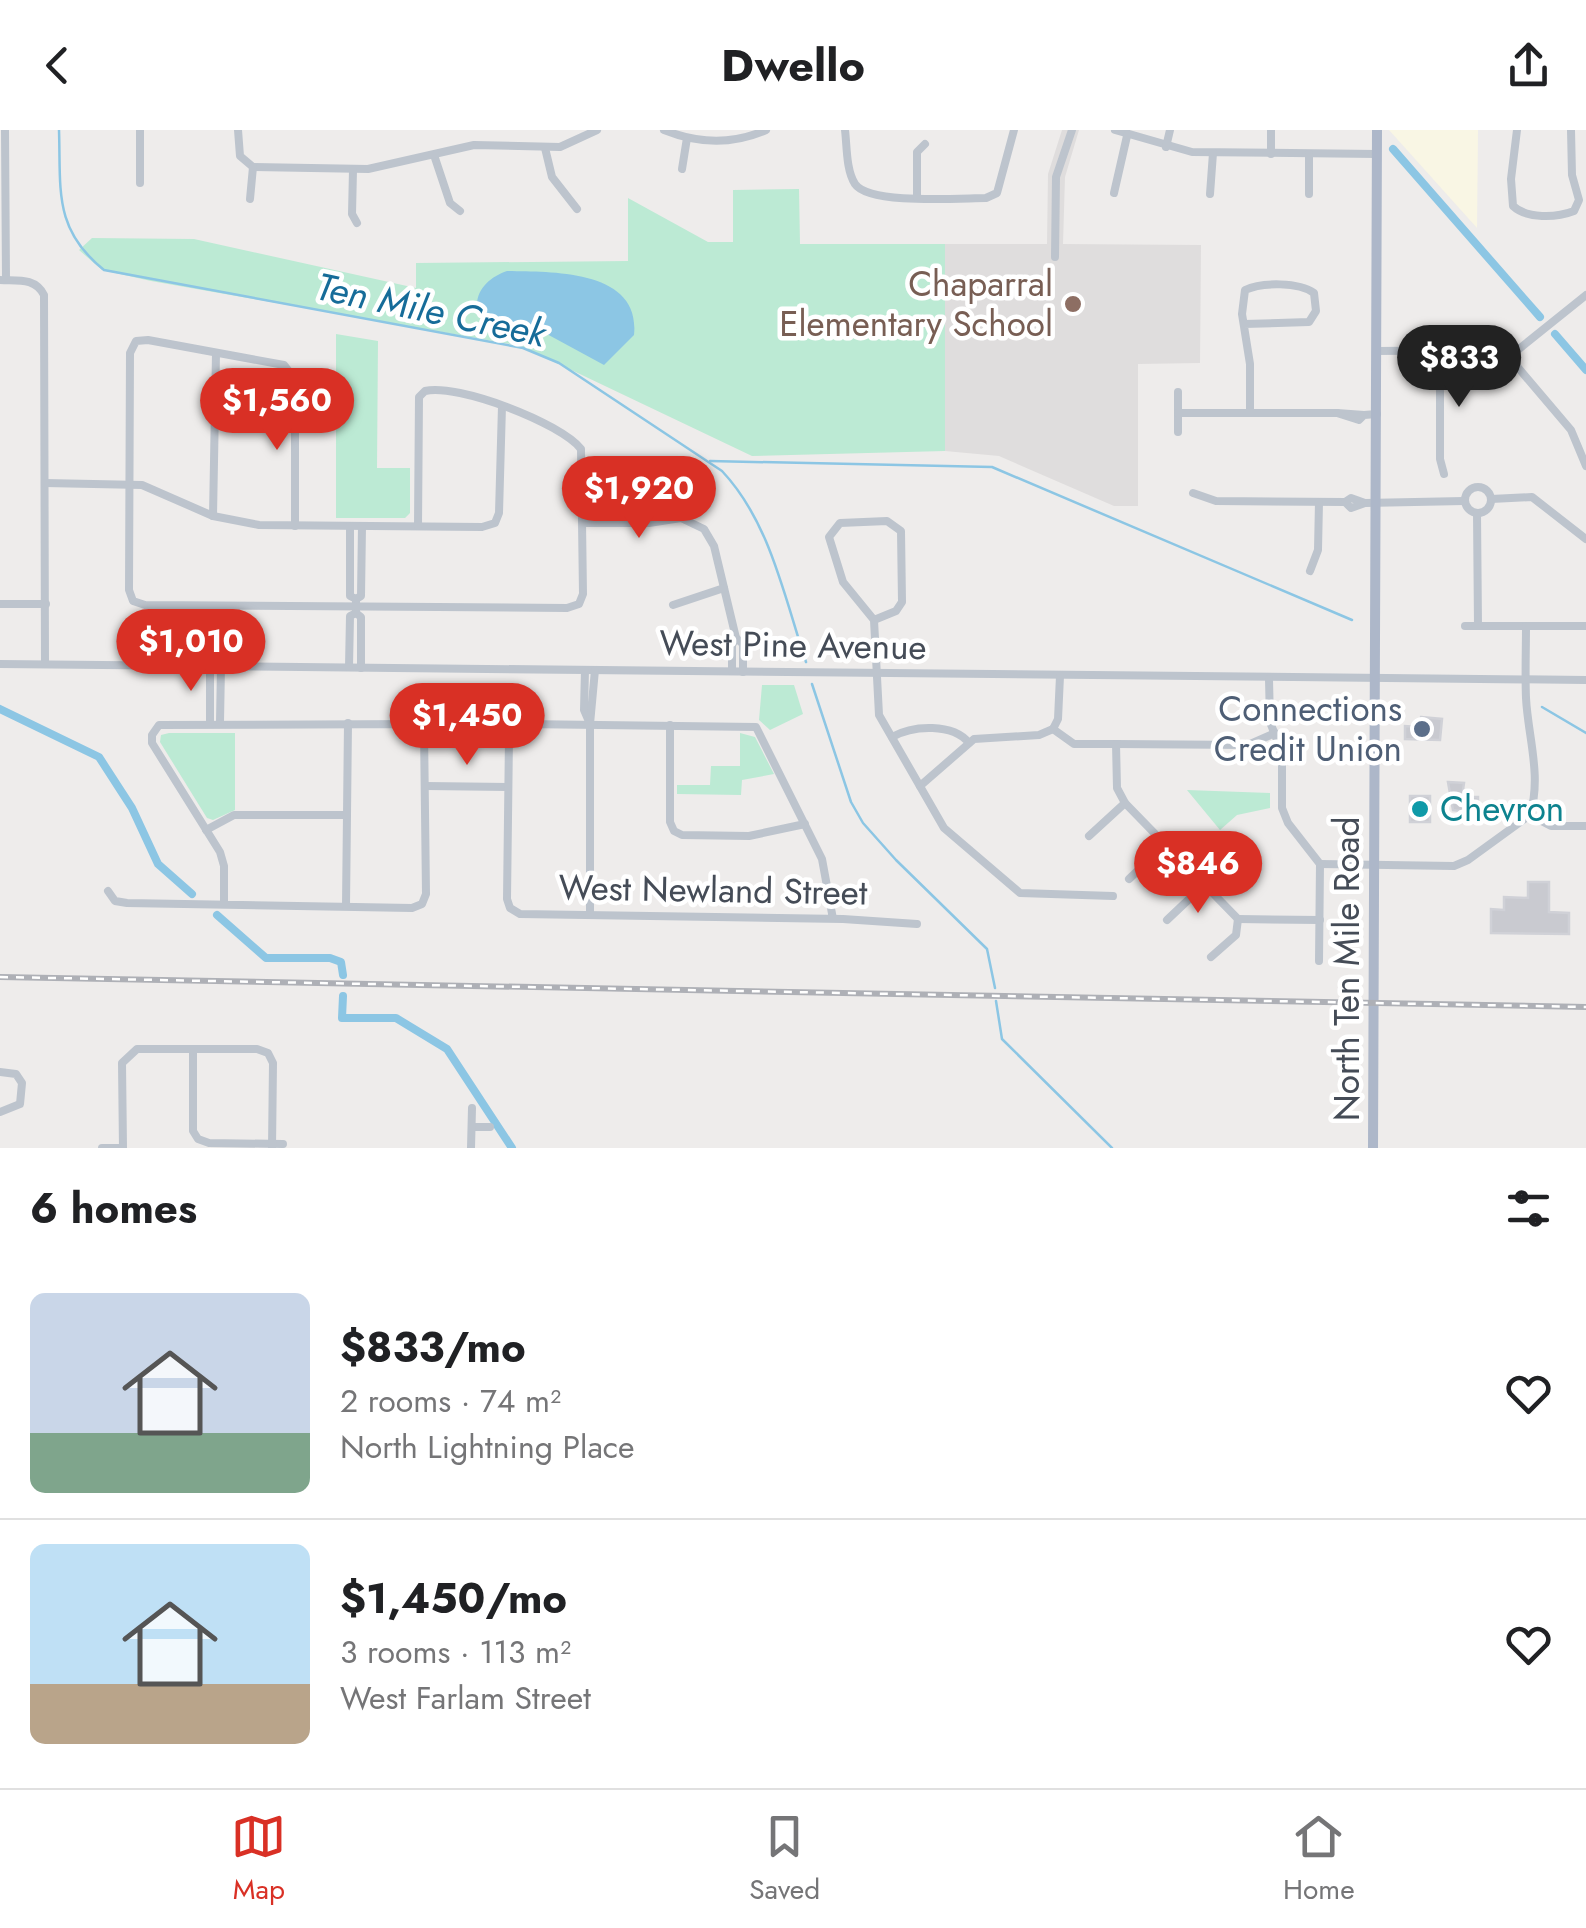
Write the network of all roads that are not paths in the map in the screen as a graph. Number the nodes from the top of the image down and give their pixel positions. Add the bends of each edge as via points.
1 (5, 130) edge
2 (140, 130) edge
3 (238, 130) edge
4 (597, 130) edge
5 (664, 130) edge
6 (766, 130) edge
7 (845, 130) edge
8 (1014, 130) edge
9 (1072, 130) edge
10 (1115, 130) edge
11 (1170, 130) edge
12 (1271, 130) edge
13 (1377, 130) edge
14 (1517, 130) edge
15 (1572, 130) edge
16 (1127, 136) junction
17 (687, 138) junction
18 (925, 144) dead end
19 (545, 148) junction
20 (1166, 148) junction
21 (434, 154) junction
22 (1213, 154) junction
23 (1271, 154) junction
24 (1309, 154) junction
25 (1377, 154) junction
26 (253, 167) junction
27 (682, 169) dead end
28 (353, 170) junction
29 (140, 182) dead end
30 (1114, 194) dead end
31 (1210, 194) dead end
32 (1309, 194) dead end
33 (3, 195) edge
34 (918, 197) junction
35 (250, 199) dead end
36 (577, 209) dead end
37 (460, 211) dead end
38 (357, 223) dead end
39 (1055, 257) dead end
40 (3, 280) edge
41 (1586, 295) edge
42 (1244, 324) junction
43 (1440, 350) junction
44 (1377, 351) junction
45 (216, 352) junction
46 (1509, 358) junction
47 (1178, 392) dead end
48 (502, 406) junction
49 (1178, 413) junction
50 (1250, 413) junction
51 (1377, 414) junction
52 (1178, 432) dead end
53 (1586, 466) edge
54 (1444, 474) dead end
55 (46, 483) junction
56 (130, 484) junction
57 (1192, 494) dead end
58 (1491, 499) junction
59 (1371, 501) junction
60 (1464, 501) junction
61 (1319, 502) junction
62 (1478, 513) junction
63 (213, 516) junction
64 (583, 523) junction
65 (295, 526) junction
66 (350, 526) junction
67 (362, 526) junction
68 (418, 526) junction
69 (1586, 539) edge
70 (1310, 570) dead end
71 (724, 588) junction
72 (0, 604) edge
73 (46, 604) junction
74 (356, 606) junction
75 (673, 606) dead end
76 (874, 620) junction
77 (1464, 626) dead end
78 (1478, 626) junction
79 (1526, 626) junction
80 (1586, 626) edge
81 (736, 638) junction
82 (0, 664) edge
83 (45, 664) junction
84 (210, 666) junction
85 (221, 666) junction
86 (349, 668) junction
87 (361, 668) junction
88 (590, 670) junction
89 (732, 672) junction
90 (743, 672) junction
91 (876, 675) junction
92 (1060, 676) junction
93 (1269, 678) junction
94 (1526, 679) junction
95 (1376, 680) junction
96 (1586, 680) edge
97 (215, 722) junction
98 (348, 723) junction
99 (590, 724) junction
100 (670, 725) junction
101 (1053, 730) junction
102 (1275, 733) junction
103 (892, 737) junction
104 (969, 743) junction
105 (1116, 744) junction
106 (426, 786) junction
107 (920, 786) junction
108 (508, 787) junction
109 (1126, 803) junction
110 (347, 814) junction
111 (1530, 815) junction
112 (805, 824) junction
113 (1586, 826) edge
114 (206, 830) junction
115 (1090, 836) dead end
116 (1164, 845) junction
117 (1320, 864) junction
118 (1375, 865) junction
119 (1129, 879) dead end
120 (1204, 886) junction
121 (108, 892) dead end
122 (1112, 896) dead end
123 (224, 904) junction
124 (346, 906) junction
125 (590, 915) junction
126 (833, 919) junction
127 (1238, 919) junction
128 (1167, 920) dead end
129 (1320, 920) junction
130 (917, 924) dead end
131 (1212, 957) dead end
132 (1319, 961) dead end
133 (193, 1049) junction
134 (0, 1072) edge
135 (472, 1108) dead end
136 (0, 1112) edge
137 (472, 1127) junction
138 (490, 1127) dead end
139 (283, 1144) dead end
140 (272, 1146) edge
141 (102, 1148) edge
142 (122, 1148) edge
143 (472, 1148) edge
144 (1373, 1148) edge

1 - 33 street
2 - 29 street
3 - 26 street via 240,156
4 - 19 street
5 - 17 street
6 - 17 street via 734,140
7 - 34 street via 858,188
8 - 34 street via 997,193
9 - 39 street via 1056,177
10 - 16 street
11 - 20 street
12 - 23 street
13 - 25 main road, North Ten Mile Road
14 - 15 street via 1511,201 1517,211 1562,215 1579,200
16 - 20 street
16 - 30 street
17 - 27 street
18 - 34 street via 917,152
19 - 21 street via 474,145
19 - 36 street via 552,177
20 - 22 street
21 - 28 street
21 - 37 street via 450,203
22 - 23 street
22 - 31 street
23 - 24 street
24 - 25 street
24 - 32 street
25 - 44 main road, North Ten Mile Road
26 - 28 street
26 - 35 street
28 - 38 street
33 - 40 street
40 - 55 street via 28,281 44,294
41 - 46 street
42 - 42 street via 1245,290 1254,286 1303,286 1316,298 1312,319 1303,324
42 - 50 street
43 - 44 street
43 - 46 street via 1488,350
43 - 54 street
44 - 51 main road, North Ten Mile Road
45 - 56 street via 136,341 130,353
45 - 63 street
45 - 65 street via 292,370
46 - 53 street via 1571,430
47 - 49 street
48 - 64 street via 569,436 581,450
48 - 68 street via 495,523
48 - 68 street via 442,390 419,398
49 - 50 street
49 - 52 street
50 - 51 street
51 - 59 main road, North Ten Mile Road
55 - 56 street
55 - 73 street
56 - 63 street
56 - 74 street via 133,601
57 - 61 street via 1216,501
58 - 60 street via 1479,487
58 - 62 street
58 - 69 street via 1532,497
59 - 60 street
59 - 61 street
59 - 95 main road, North Ten Mile Road
60 - 62 street
61 - 70 street via 1318,550
62 - 78 street
63 - 65 street
64 - 71 street via 681,518 704,529
64 - 74 street via 579,604
65 - 66 street
66 - 67 street
66 - 74 street via 350,596
67 - 68 street
67 - 74 street
71 - 75 street
71 - 81 street
72 - 73 street
73 - 83 street
74 - 86 street
74 - 87 street
76 - 76 street via 843,582 830,542 832,530 845,522 886,521 902,536 902,602
76 - 91 street
77 - 78 street
78 - 79 street
79 - 80 street
79 - 94 street
81 - 89 street
81 - 90 street via 743,644
82 - 83 street, West Pine Avenue
83 - 84 street, West Pine Avenue
84 - 85 street, West Pine Avenue
84 - 97 street
85 - 86 street, West Pine Avenue
85 - 97 street
86 - 87 street, West Pine Avenue
87 - 88 street, West Pine Avenue
88 - 89 street, West Pine Avenue
88 - 99 street via 584,710
89 - 90 street, West Pine Avenue
90 - 91 street, West Pine Avenue
91 - 92 street, West Pine Avenue
91 - 103 street via 876,708
92 - 93 street, West Pine Avenue
92 - 101 street
93 - 95 street, West Pine Avenue
93 - 102 street
94 - 95 street, West Pine Avenue
94 - 96 street, West Pine Avenue
94 - 111 street via 1534,740
95 - 118 main road, North Ten Mile Road
97 - 98 street
97 - 114 street via 165,722 154,730 152,743
98 - 106 street via 418,724 427,735
98 - 110 street
99 - 100 street
99 - 108 street via 512,728
99 - 125 street
100 - 112 street via 756,727
100 - 112 street via 674,831 749,836
101 - 104 street
101 - 105 street via 1074,744
102 - 105 street via 1248,745
102 - 117 street via 1284,816
103 - 104 street via 952,730
103 - 107 street
104 - 107 street
105 - 109 street via 1118,788
106 - 108 street
106 - 124 street via 422,904
107 - 122 street via 952,837 1020,893
108 - 125 street, West Newland Street via 510,908 520,914
109 - 115 street
109 - 116 street
110 - 114 street via 234,814
110 - 124 street
111 - 113 street via 1550,826
111 - 118 street via 1461,864
112 - 126 street via 822,859
114 - 123 street via 223,860
116 - 119 street
116 - 120 street
117 - 118 street
117 - 129 street
118 - 144 main road, North Ten Mile Road
120 - 127 street
120 - 128 street
121 - 123 street via 126,902
123 - 124 street
125 - 126 street, West Newland Street
126 - 130 street, West Newland Street
127 - 129 street
127 - 131 street via 1236,935
129 - 132 street
133 - 140 street via 198,1139
133 - 140 street via 268,1053
133 - 142 street via 128,1054 122,1063
134 - 136 street via 19,1077 22,1086 20,1104
135 - 137 street
137 - 138 street
137 - 143 street
139 - 140 street
141 - 142 street

